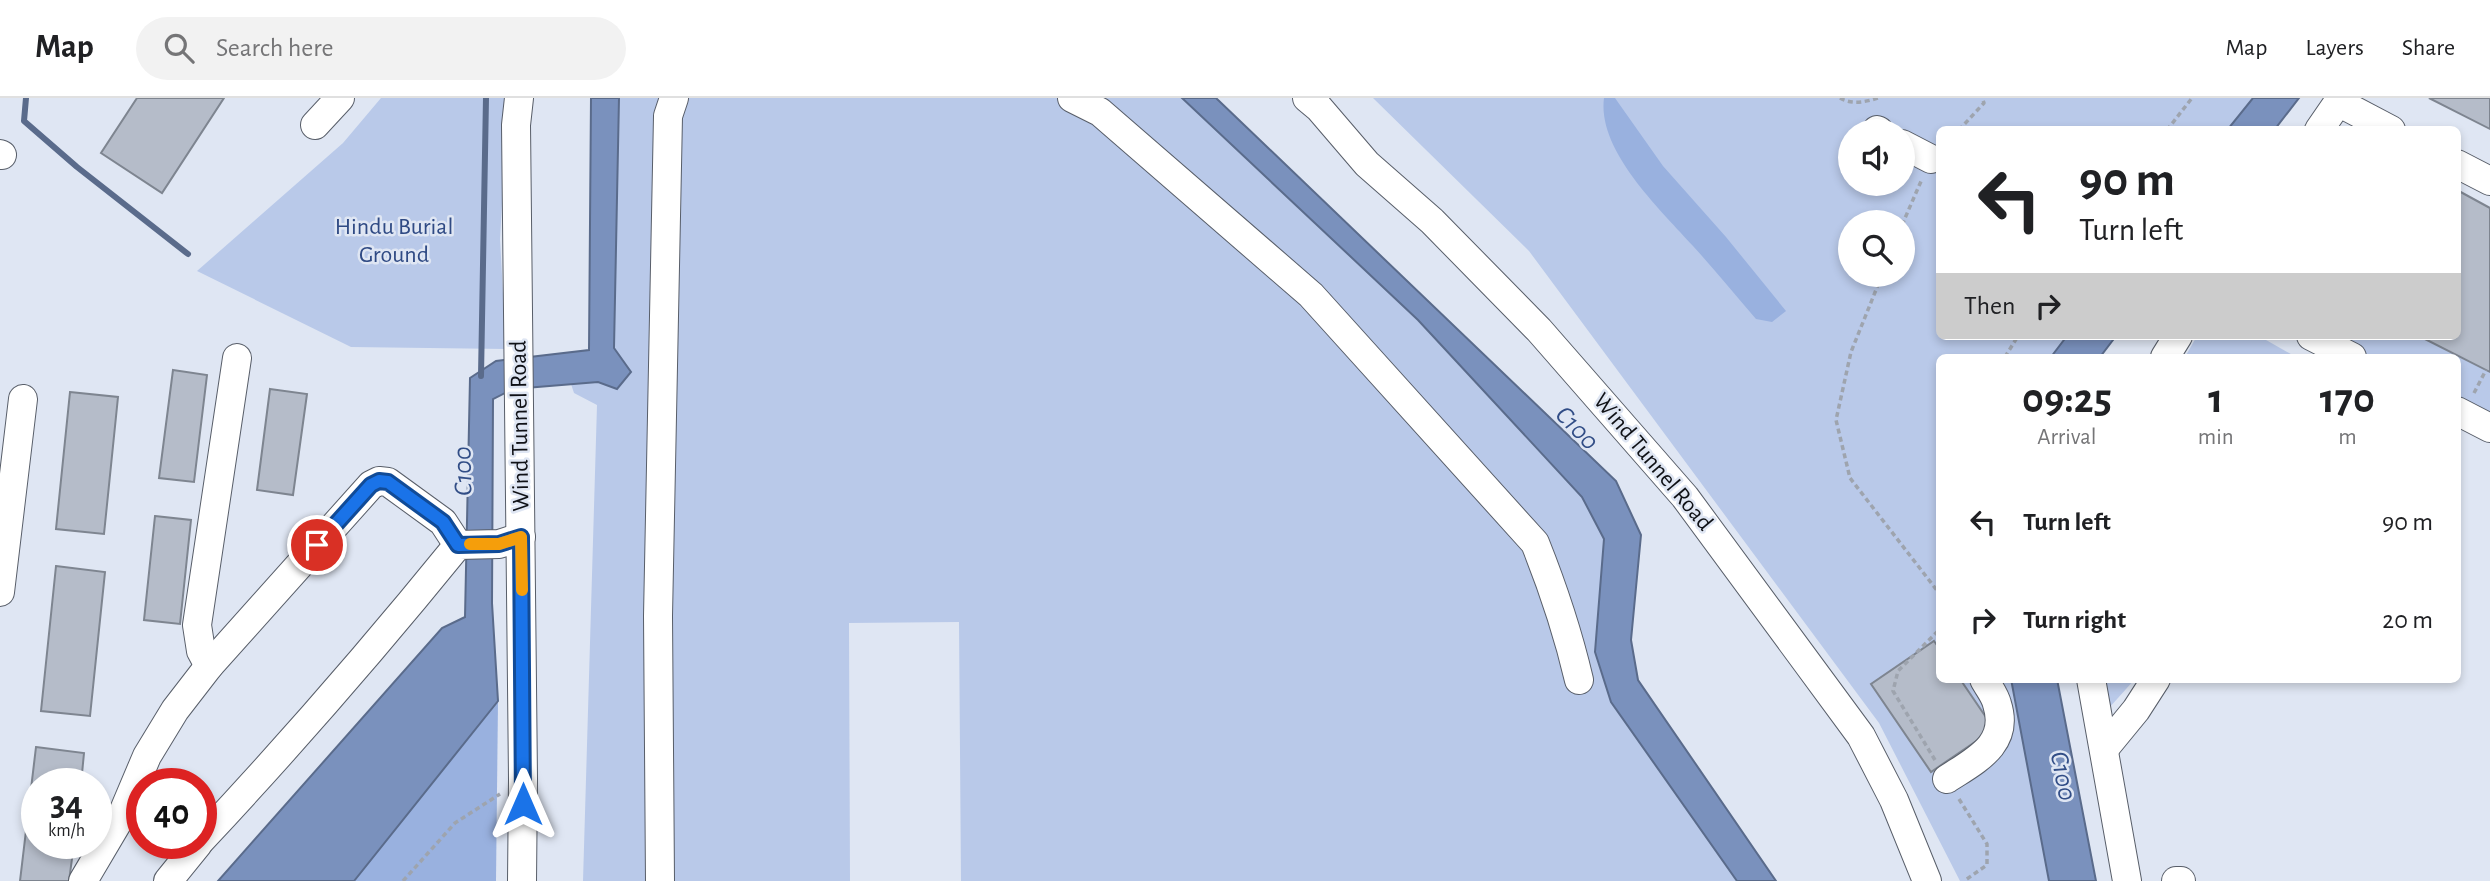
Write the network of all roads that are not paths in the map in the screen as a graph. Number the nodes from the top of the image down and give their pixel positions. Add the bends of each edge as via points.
1 (340, 98) edge
2 (519, 98) edge
3 (674, 98) edge
4 (1072, 98) edge
5 (1307, 98) edge
6 (2339, 100) edge
7 (315, 125) dead end
8 (2322, 126) edge
9 (2384, 126) edge
10 (1915, 151) edge
11 (1931, 159) road end
12 (2461, 166) edge
13 (2490, 181) edge
14 (2319, 340) edge
15 (2346, 354) edge
16 (237, 358) dead end
17 (23, 399) dead end
18 (2461, 413) edge
19 (2490, 428) edge
20 (510, 540) junction
21 (461, 544) junction
22 (0, 592) edge
23 (209, 666) junction
24 (1579, 680) dead end
25 (1986, 683) edge
26 (2092, 683) edge
27 (2153, 683) edge
28 (2104, 749) junction
29 (1947, 779) dead end
30 (217, 823) edge
31 (186, 859) edge
32 (83, 881) edge
33 (168, 881) edge
34 (522, 881) edge
35 (660, 881) edge
36 (1927, 881) edge
37 (2127, 881) edge
38 (2176, 881) edge
39 (2181, 881) edge

1 - 7 street
2 - 20 street, Wind Tunnel Road via 520,401
3 - 35 street via 668,116 658,602
4 - 24 street via 1100,112 1311,295 1535,543
5 - 36 street, Wind Tunnel Road via 1367,164 1432,220 1539,330 1685,497 1861,736 1894,800
6 - 8 street
6 - 9 street
10 - 11 street
12 - 13 street
14 - 15 street
16 - 23 street via 197,625
17 - 22 street
18 - 19 street
20 - 21 street
20 - 34 street, Wind Tunnel Road via 523,779
21 - 23 street via 443,522 388,482 379,481
21 - 30 street
23 - 32 street via 147,757 122,815
25 - 29 street via 1997,701 1999,736 1979,758
26 - 28 street
27 - 28 street
28 - 37 street
31 - 33 street
38 - 39 street

